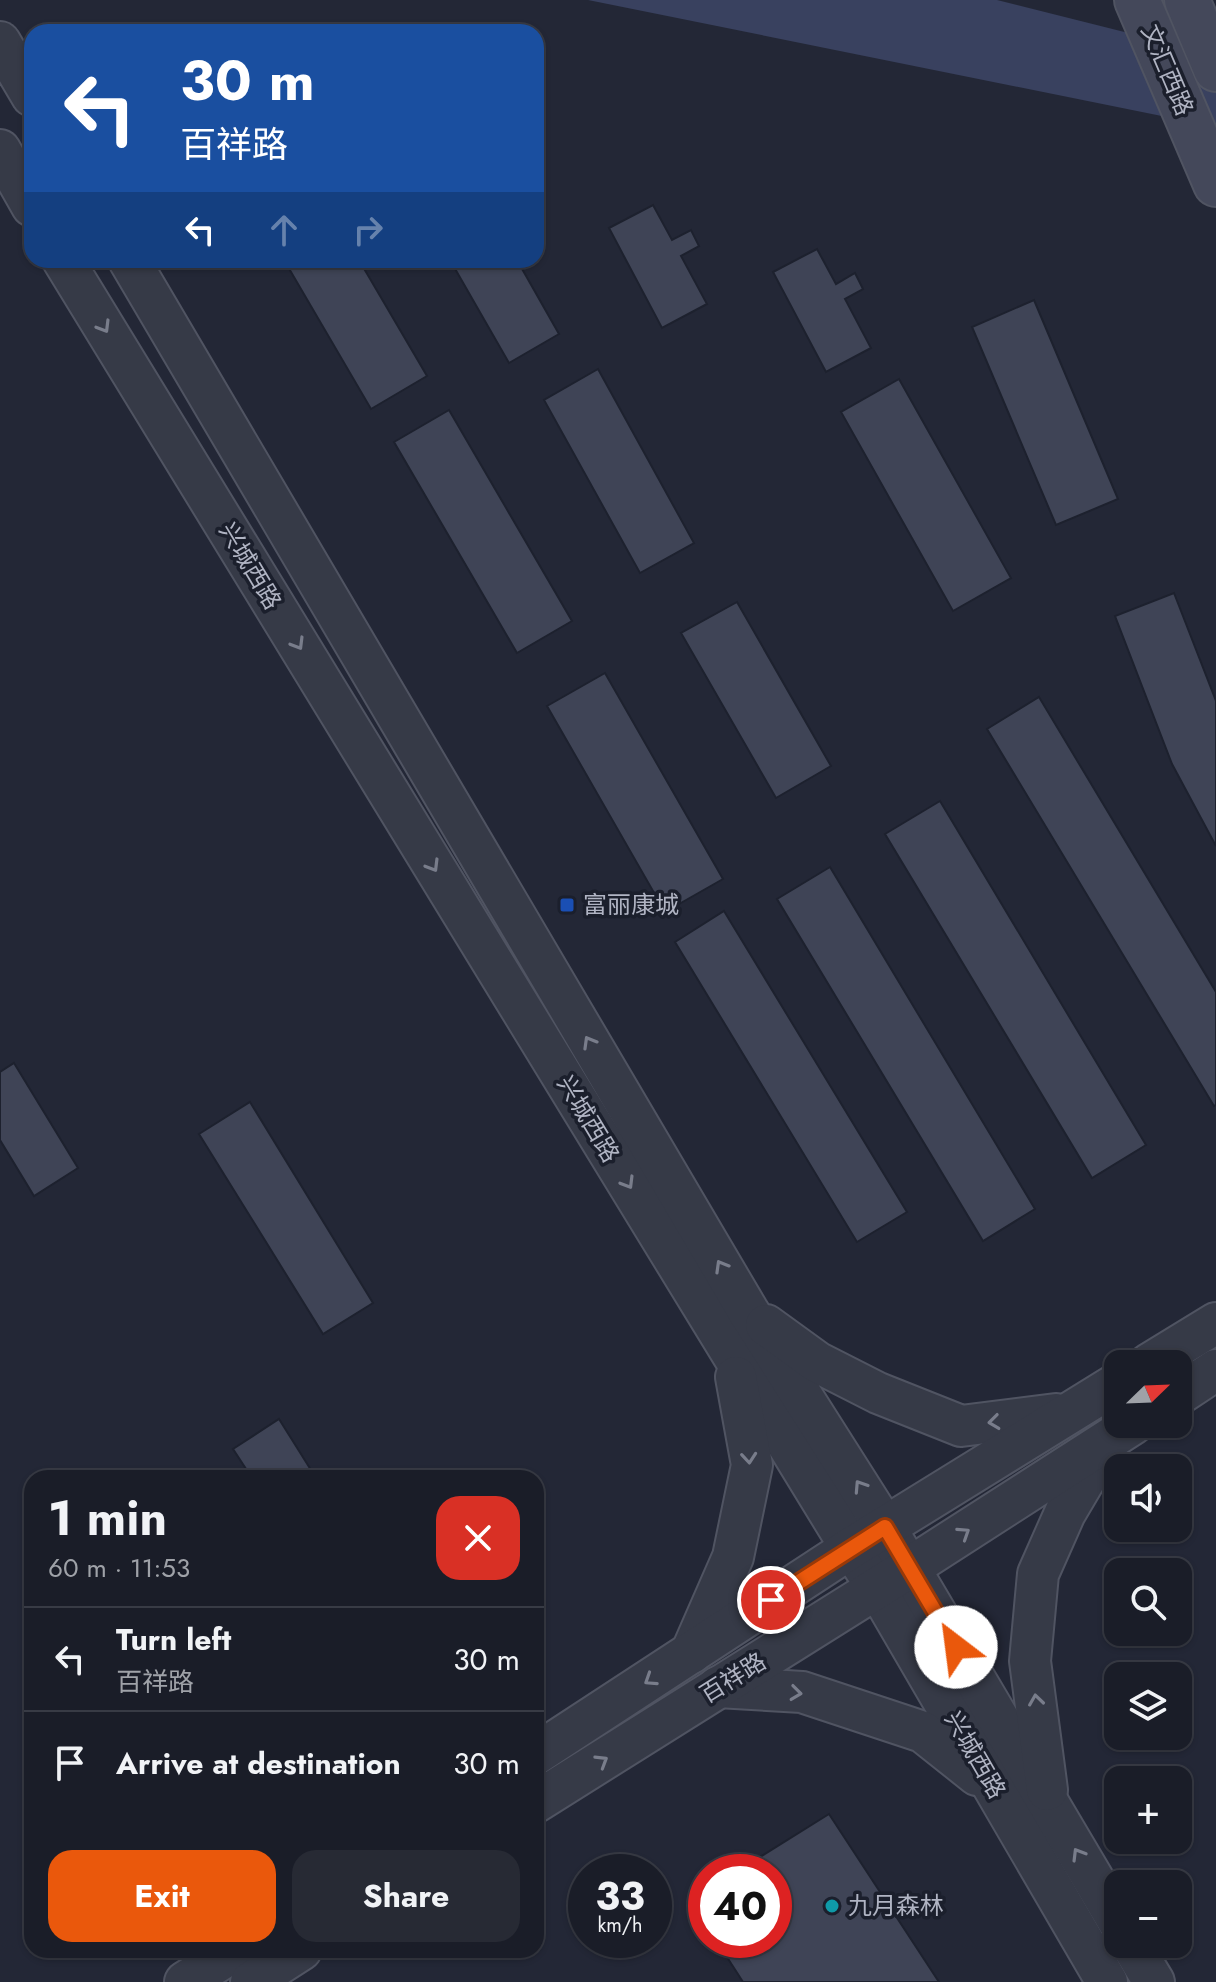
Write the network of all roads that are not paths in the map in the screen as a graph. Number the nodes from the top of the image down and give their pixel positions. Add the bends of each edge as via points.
1 (1137, 0) edge
2 (1187, 0) edge
3 (0, 42) edge
4 (1216, 69) edge
5 (24, 82) edge
6 (0, 150) edge
7 (1216, 184) edge
8 (24, 192) edge
9 (68, 268) edge
10 (134, 268) edge
11 (748, 1311) junction
12 (1216, 1323) edge
13 (1172, 1350) edge
14 (732, 1353) junction
15 (1216, 1370) edge
16 (1192, 1386) edge
17 (1104, 1392) edge
18 (1072, 1412) junction
19 (1111, 1438) edge
20 (1116, 1438) edge
21 (885, 1527) junction
22 (851, 1548) junction
23 (893, 1578) junction
24 (691, 1653) junction
25 (718, 1687) junction
26 (544, 1749) edge
27 (995, 1790) junction
28 (544, 1797) edge
29 (1049, 1805) junction
30 (1104, 1897) edge
31 (223, 1958) edge
32 (288, 1958) edge
33 (1139, 1958) edge
34 (185, 1982) edge
35 (251, 1982) edge
36 (1107, 1982) edge
37 (1154, 1982) edge

1 - 7 main road, 文汇西路
2 - 4 main road, 文汇西路
3 - 5 street
6 - 8 street
9 -> 14 street, 兴城西路
11 -> 10 street, 兴城西路
18 -> 11 street via 961,1426 817,1362
21 -> 11 street, 兴城西路
12 - 13 street
14 - 22 street, 兴城西路
14 -> 24 street via 752,1465 733,1557
15 - 16 street
17 - 18 street, 百祥路
18 - 21 street, 百祥路
23 -> 19 street, 百祥路
29 -> 20 street via 1030,1661 1038,1574 1065,1513
21 - 22 street, 百祥路
21 - 23 street, 兴城西路
22 - 23 street, 兴城西路
22 - 24 street, 百祥路
23 - 25 street, 百祥路
23 - 27 street, 兴城西路
23 - 29 street, 兴城西路
24 -> 26 street, 百祥路
25 -> 27 street via 802,1692 923,1732
28 -> 25 street, 百祥路
27 - 36 street, 兴城西路
30 -> 29 street, 兴城西路
31 - 34 street
32 - 35 street
33 - 37 street

